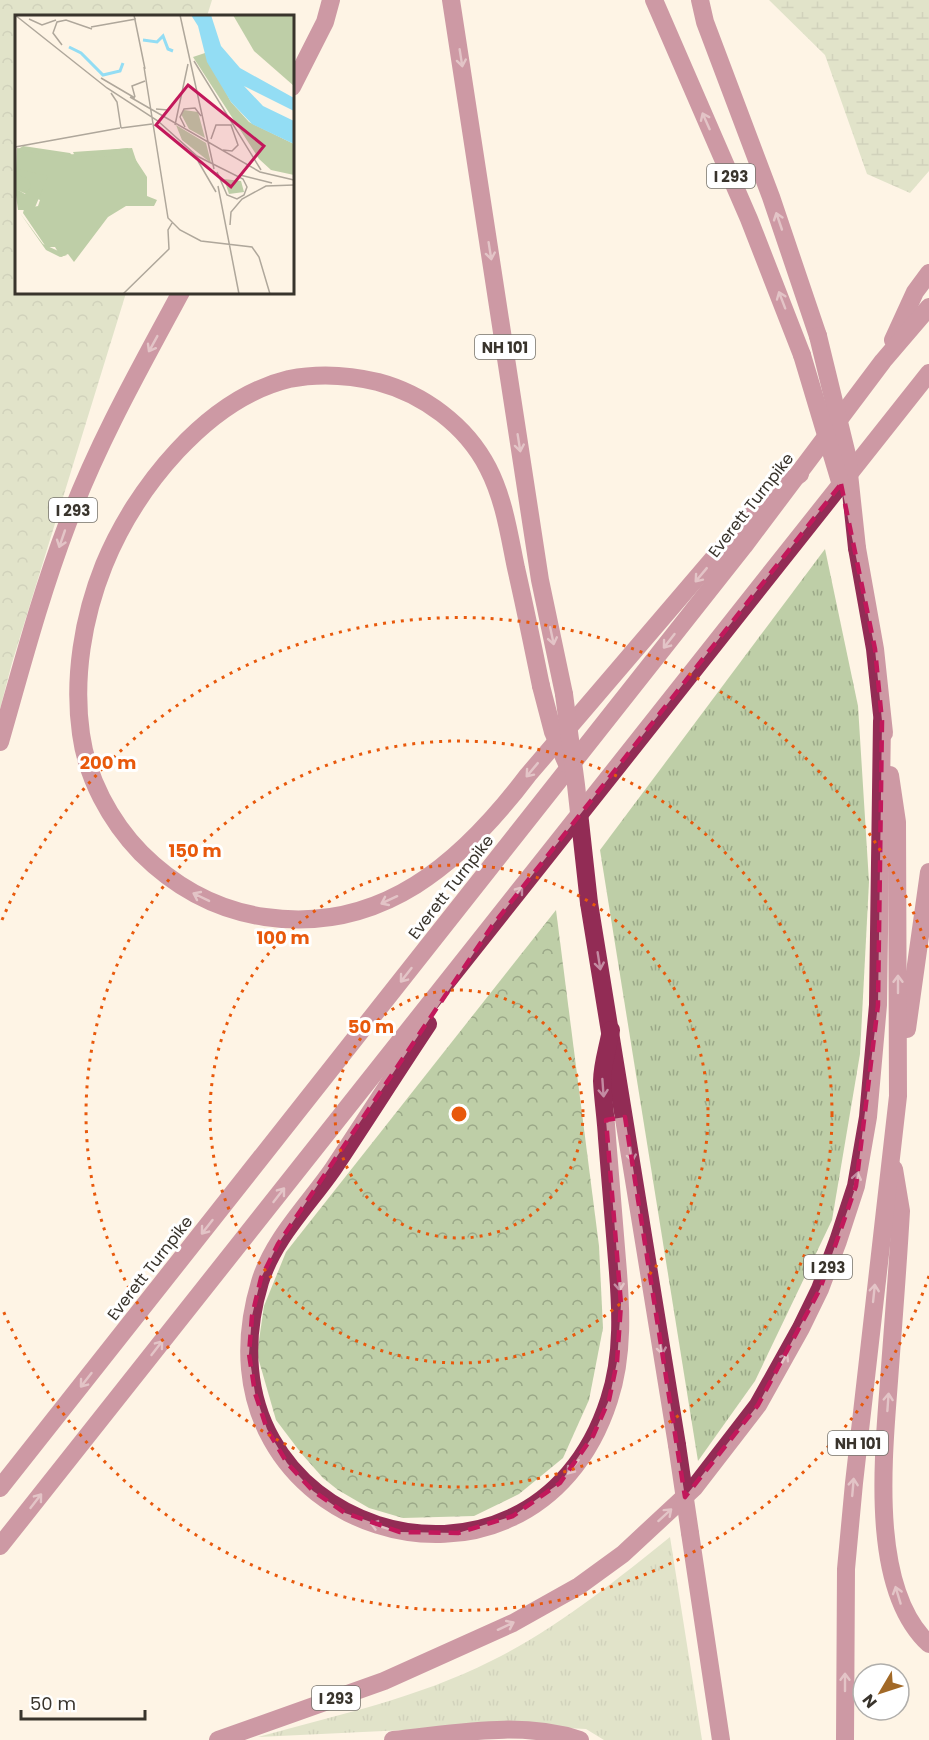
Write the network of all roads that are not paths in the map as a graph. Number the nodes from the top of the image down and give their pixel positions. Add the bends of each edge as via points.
1 (331, 0) edge
2 (451, 0) edge
3 (654, 0) edge
4 (700, 0) edge
5 (294, 83) edge
6 (929, 273) edge
7 (181, 294) edge
8 (929, 307) edge
9 (883, 361) junction
10 (929, 373) edge
11 (800, 474) junction
12 (857, 548) junction
13 (882, 720) junction
14 (0, 742) edge
15 (576, 785) junction
16 (929, 872) edge
17 (492, 926) junction
18 (611, 1030) junction
19 (898, 1096) junction
20 (891, 1147) junction
21 (0, 1488) edge
22 (0, 1546) edge
23 (929, 1644) edge
24 (218, 1740) edge
25 (393, 1740) edge
26 (580, 1740) edge
27 (721, 1740) edge
28 (845, 1740) edge

1 - 5 highway via 325,22
2 -> 15 highway, NH 101, bridge via 540,580 564,694
12 -> 3 highway, I 293, bridge via 802,355 749,219
12 -> 4 highway, bridge via 847,455 818,336
6 - 9 highway via 915,292
7 -> 14 highway, I 293 via 97,453 67,524
8 - 9 highway, Everett Turnpike
9 - 11 highway, Everett Turnpike
17 -> 10 highway
11 -> 15 highway, bridge via 765,498 528,775 500,812 455,856 392,899 365,909 317,918 279,919 214,903 156,868 129,841 107,809 83,746 78,698 80,660 91,602 120,530 151,482 190,438 236,403 270,385 326,375 364,379 419,398 450,421 476,450 501,496 541,686 553,732
11 -> 21 highway, Everett Turnpike
12 - 13 highway, I 293 via 875,649
19 -> 13 highway, NH 101 via 897,822
24 -> 13 highway, I 293 via 384,1681 513,1623 579,1586 623,1554 694,1488 758,1404 820,1289 856,1186 868,1118 878,1005
15 -> 18 highway, NH 101, bridge via 589,903
16 - 19 highway
18 -> 17 highway via 602,1078 621,1304 619,1342 609,1400 589,1444 573,1468 545,1495 513,1516 476,1529 409,1533 345,1513 299,1477 267,1430 257,1402 249,1354 261,1278 278,1244
22 -> 17 highway
18 -> 27 highway, NH 101, bridge
19 - 20 highway, NH 101
23 -> 20 highway via 901,1605 886,1533 883,1483 901,1212
28 -> 20 highway, NH 101 via 846,1569
25 - 26 highway via 516,1729 542,1730

